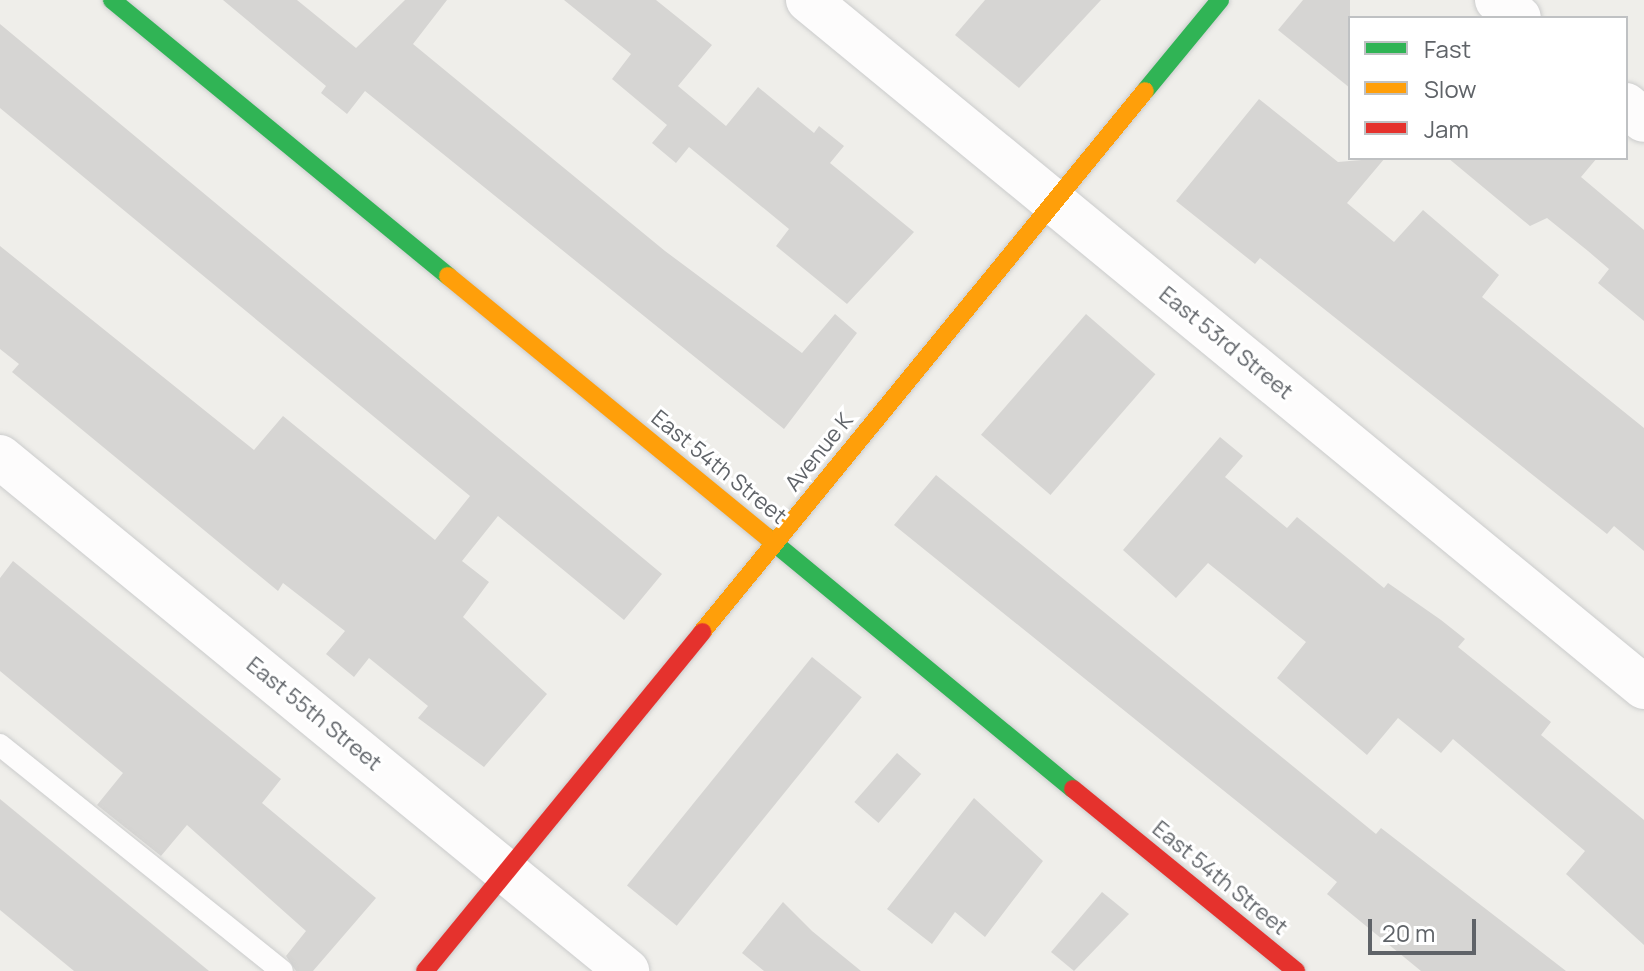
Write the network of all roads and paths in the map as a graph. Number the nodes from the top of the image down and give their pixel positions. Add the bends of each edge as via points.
1 (112, 0) edge
2 (808, 0) edge
3 (1220, 0) edge
4 (1497, 0) edge
5 (1517, 16) edge
6 (1628, 107) edge
7 (1644, 120) edge
8 (1053, 202) junction
9 (0, 457) edge
10 (775, 543) junction
11 (1644, 687) edge
12 (0, 745) edge
13 (506, 872) junction
14 (282, 971) edge
15 (425, 971) edge
16 (627, 971) edge
17 (1296, 971) edge

1 - 10 street, East 54th Street
2 - 8 street, East 53rd Street
3 - 8 street, Avenue K
4 - 5 street
6 - 7 street
8 - 10 street, Avenue K
8 - 11 street, East 53rd Street
9 - 13 street, East 55th Street
10 - 13 street, Avenue K
10 - 17 street, East 54th Street
12 - 14 lane
13 - 15 street, Avenue K
13 - 16 street, East 55th Street

